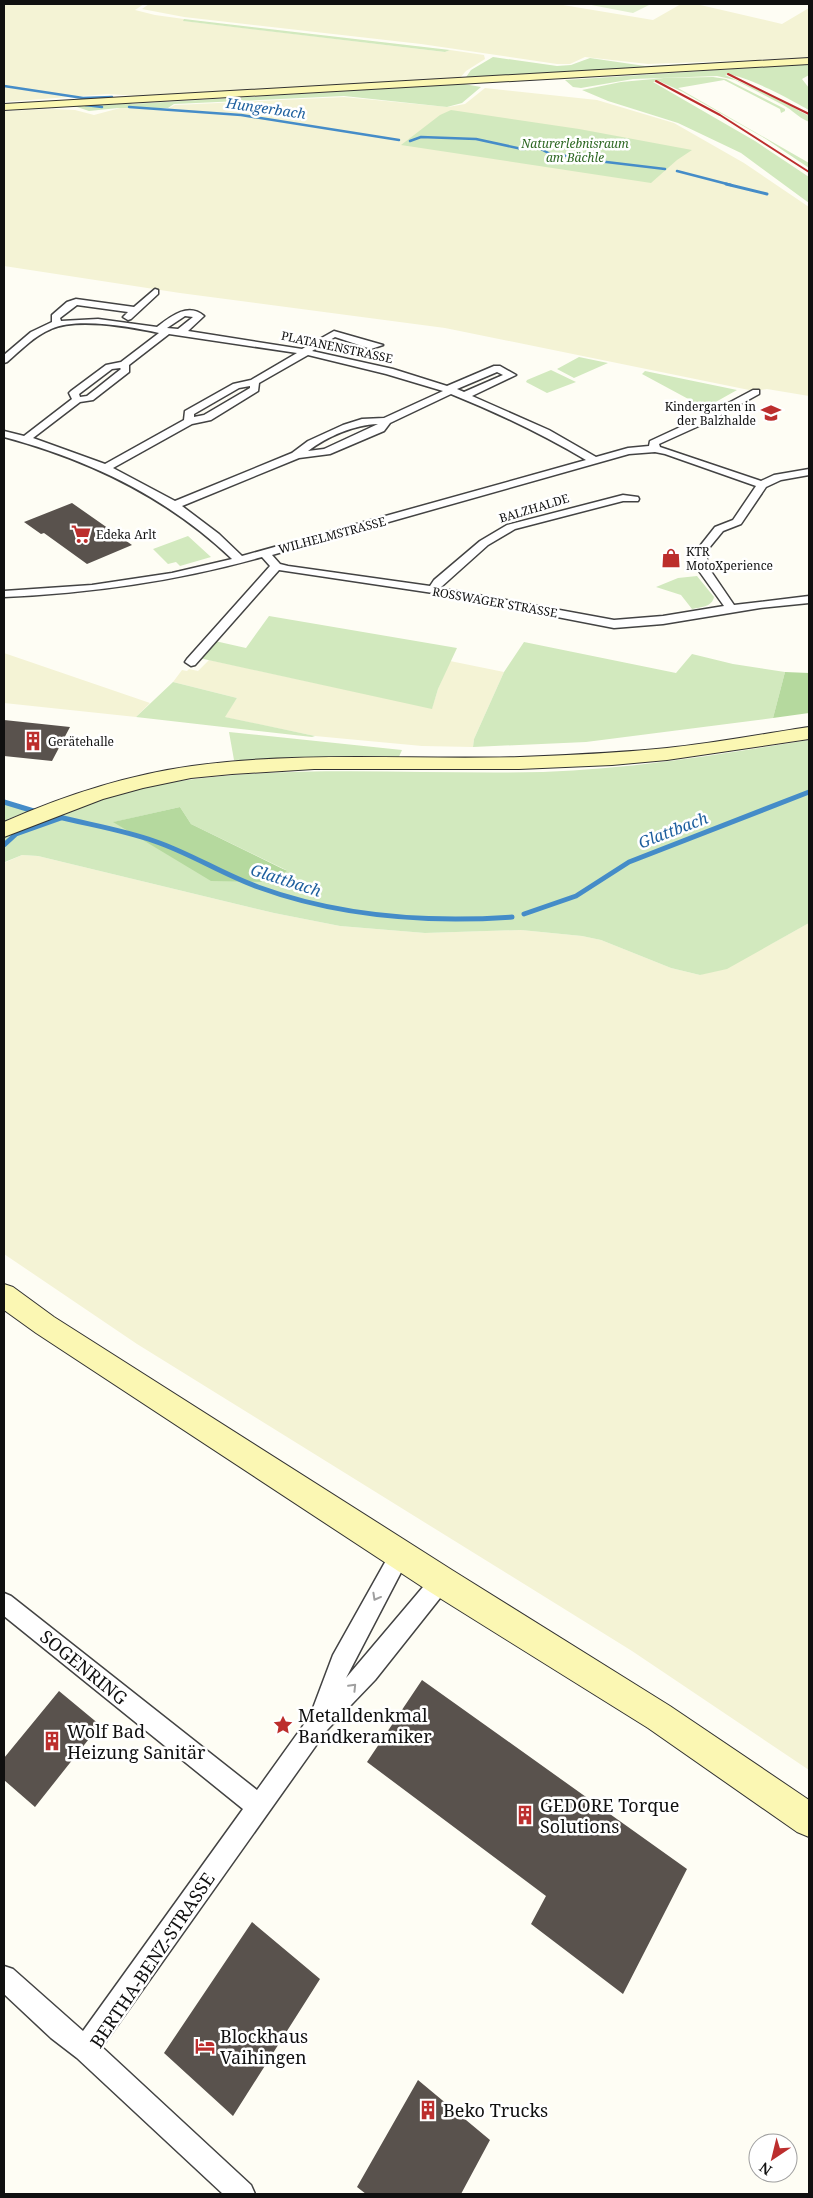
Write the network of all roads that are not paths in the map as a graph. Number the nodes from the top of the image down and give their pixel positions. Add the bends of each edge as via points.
1 (809, 60) edge
2 (4, 107) edge
3 (155, 292) dead end
4 (136, 310) junction
5 (57, 324) junction
6 (120, 325) junction
7 (163, 330) junction
8 (180, 333) junction
9 (352, 339) junction
10 (378, 346) dead end
11 (303, 353) junction
12 (322, 356) junction
13 (4, 360) edge
14 (450, 389) junction
15 (756, 392) dead end
16 (466, 395) junction
17 (4, 434) edge
18 (26, 439) junction
19 (655, 449) junction
20 (594, 460) junction
21 (105, 468) junction
22 (809, 472) edge
23 (762, 485) junction
24 (634, 499) dead end
25 (175, 506) junction
26 (264, 553) junction
27 (240, 560) junction
28 (276, 566) junction
29 (433, 590) junction
30 (4, 594) edge
31 (809, 600) edge
32 (731, 608) junction
33 (191, 662) dead end
34 (809, 733) edge
35 (4, 830) edge
36 (4, 1295) edge
37 (400, 1555) junction
38 (441, 1581) junction
39 (4, 1603) edge
40 (319, 1722) junction
41 (258, 1806) junction
42 (809, 1820) edge
43 (4, 1978) edge
44 (86, 2049) junction
45 (242, 2194) edge

1 - 2 main road
3 - 4 street
4 - 5 street via 76,302 55,317
4 - 6 street
5 - 6 street, PLATANENSTRASSE
5 - 13 street, PLATANENSTRASSE via 42,328
6 - 7 street, PLATANENSTRASSE
7 - 8 street, PLATANENSTRASSE
7 - 8 street via 180,314 190,312 199,316
7 - 18 street via 124,364 126,370 90,398 77,400
8 - 11 street, PLATANENSTRASSE
9 - 10 street
9 - 11 street via 334,334
9 - 12 street
11 - 12 street, PLATANENSTRASSE
11 - 21 street via 254,382 255,389 207,418 189,421
12 - 14 street, PLATANENSTRASSE
14 - 16 street, PLATANENSTRASSE
14 - 16 street via 496,368 511,375
14 - 25 street via 386,421 380,429 326,452 297,455
15 - 19 street via 654,443
16 - 20 street, PLATANENSTRASSE via 536,426
17 - 18 street
18 - 21 street
19 - 20 street, WILHELMSTRASSE via 628,451
19 - 23 street, WILHELMSTRASSE via 680,454
20 - 26 street, WILHELMSTRASSE
21 - 25 street
22 - 23 street via 778,477
23 - 32 street via 737,522 719,528 700,555 704,572
24 - 29 street, BALZHALDE via 622,498 511,527 484,543
25 - 27 street via 205,527
26 - 27 street, WILHELMSTRASSE
26 - 28 street
27 - 30 street, WILHELMSTRASSE via 132,583
28 - 29 street, ROSSWAGER STRASSE
28 - 33 street
29 - 32 street, ROSSWAGER STRASSE via 614,624
31 - 32 street, ROSSWAGER STRASSE
34 - 35 main road via 637,756 520,763 231,768 147,781 89,796
36 - 37 main road via 45,1325
37 - 38 main road
37 -> 40 street, BERTHA-BENZ-STRASSE via 341,1663
40 -> 38 street, BERTHA-BENZ-STRASSE via 367,1672
38 - 42 main road via 659,1717
39 - 41 street, SOGENRING
40 - 41 street, BERTHA-BENZ-STRASSE
41 - 44 street, BERTHA-BENZ-STRASSE
43 - 44 street
44 - 45 street, BERTHA-BENZ-STRASSE

